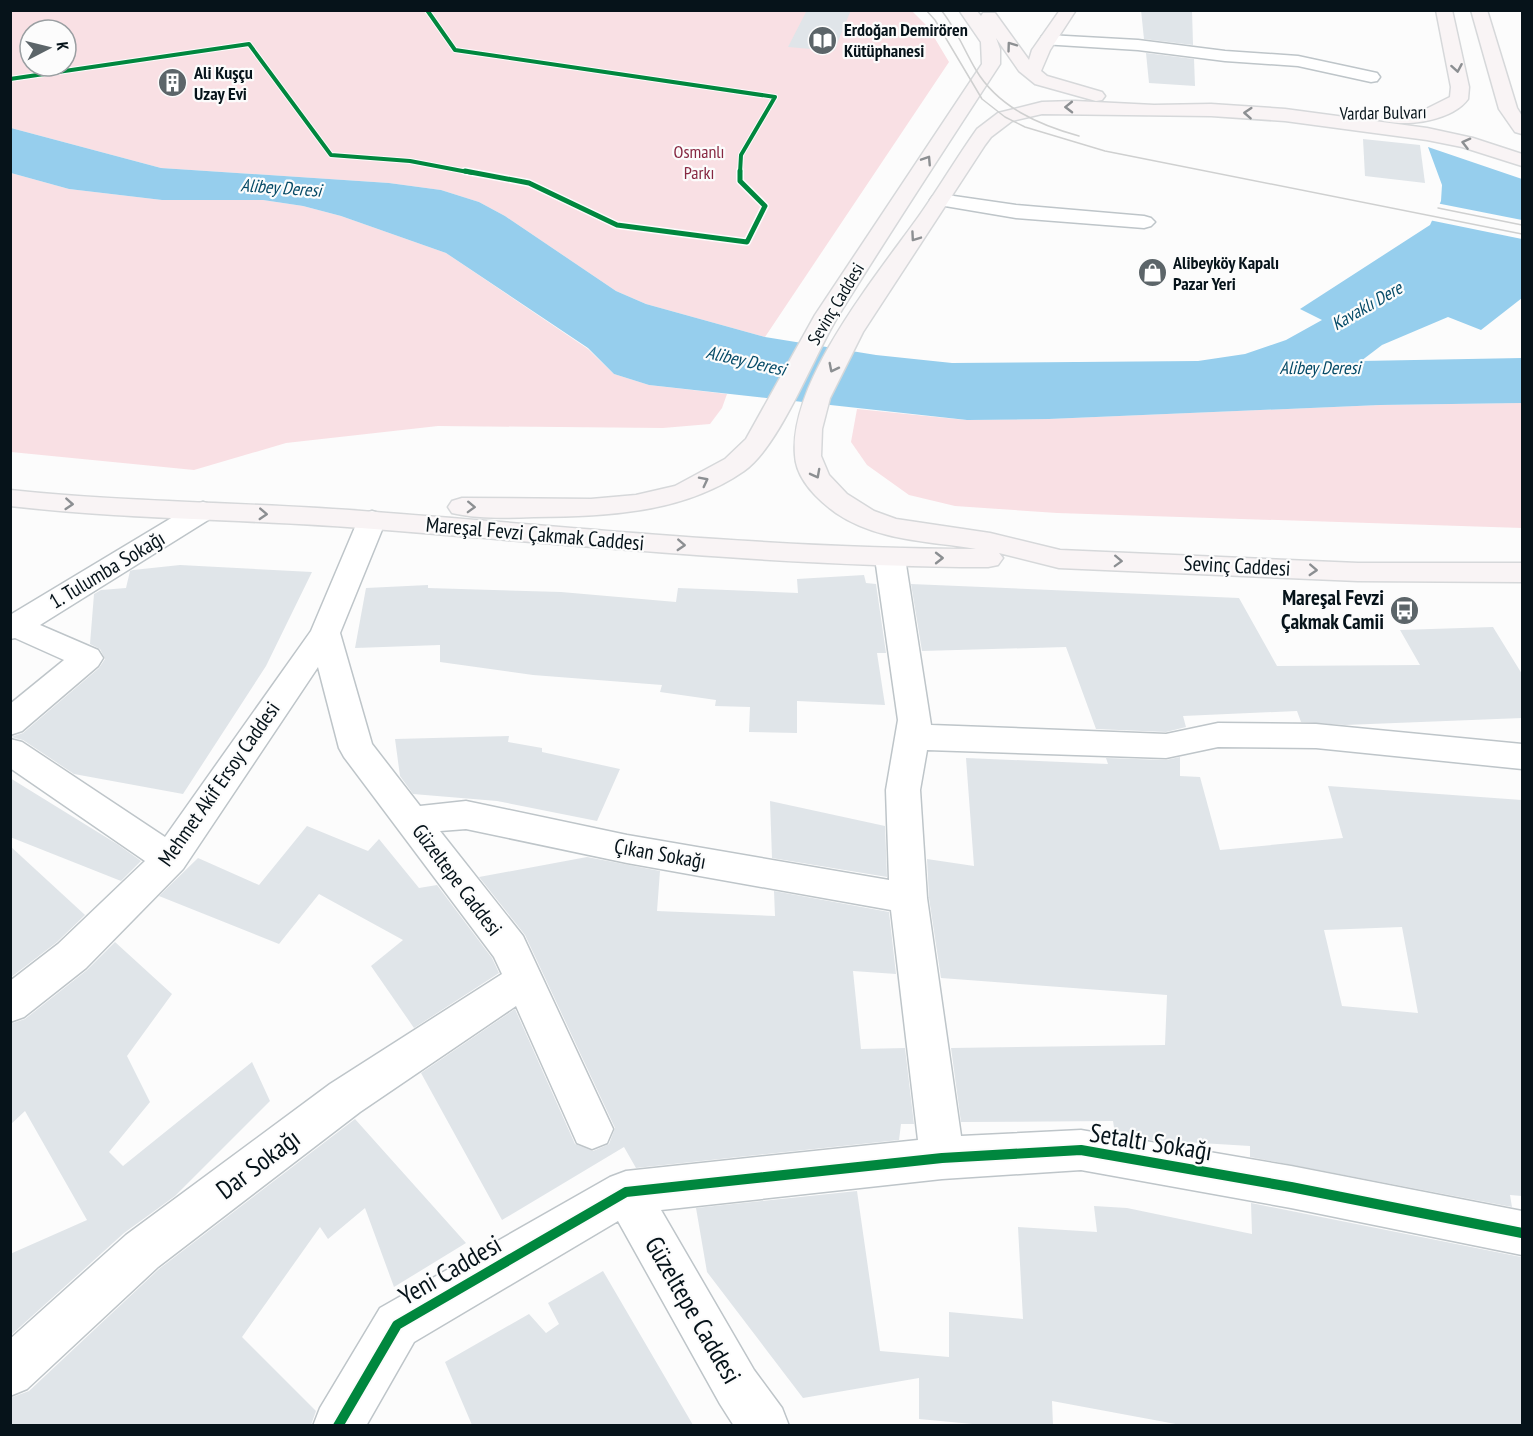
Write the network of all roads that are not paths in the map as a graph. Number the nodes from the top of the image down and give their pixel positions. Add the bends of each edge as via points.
1 (967, 10) edge
2 (984, 10) edge
3 (1068, 10) edge
4 (1444, 10) edge
5 (1479, 10) edge
6 (1048, 40) junction
7 (1032, 73) junction
8 (1371, 77) dead end
9 (1211, 110) junction
10 (1436, 112) junction
11 (1285, 115) junction
12 (1505, 125) edge
13 (1522, 160) edge
14 (940, 200) junction
15 (1144, 222) dead end
16 (10, 498) edge
17 (203, 511) junction
18 (372, 520) junction
19 (890, 558) junction
20 (1059, 559) junction
21 (1522, 573) edge
22 (13, 627) edge
23 (325, 633) junction
24 (10, 723) edge
25 (911, 737) junction
26 (10, 751) edge
27 (1522, 756) edge
28 (412, 820) junction
29 (170, 859) junction
30 (908, 898) junction
31 (524, 980) junction
32 (10, 1005) edge
33 (592, 1130) dead end
34 (942, 1158) junction
35 (626, 1192) junction
36 (1522, 1233) edge
37 (10, 1372) edge
38 (338, 1425) edge
39 (764, 1425) edge

18 -> 1 main road, Sevinç Caddesi via 464,507 591,508 636,503 684,492 735,465 757,443 827,315 991,64 989,39
7 -> 2 main road
3 - 6 main road
4 -> 10 main road, Vardar Bulvarı via 1460,87 1459,99
5 - 12 main road via 1501,89
6 - 7 main road
6 - 8 street via 1298,61
7 - 9 main road via 1056,86 1095,96
11 -> 9 main road
9 -> 14 main road, Sevinç Caddesi via 1042,108 1005,117 984,133
10 - 11 main road, Vardar Bulvarı via 1399,117
10 - 12 main road via 1448,122
13 -> 11 main road via 1427,134
14 - 15 street via 1025,213
14 -> 20 main road, Sevinç Caddesi via 859,320 819,394 807,440 808,458 819,481 834,499 865,517 902,529 1010,546
16 -> 17 main road, Mareşal Fevzi Çakmak Caddesi
17 -> 18 main road, Mareşal Fevzi Çakmak Caddesi
17 - 22 street, 1. Tulumba Sokağı
18 -> 19 main road, Mareşal Fevzi Çakmak Caddesi via 620,542
18 - 23 street, Mehmet Akif Ersoy Caddesi
19 -> 20 main road, Mareşal Fevzi Çakmak Caddesi
19 - 25 street via 915,720
20 -> 21 main road, Sevinç Caddesi via 1359,572
22 - 24 street via 87,658
23 - 28 street, Güzeltepe Caddesi via 356,748
23 - 29 street, Mehmet Akif Ersoy Caddesi
25 - 27 street via 1166,746 1218,735 1316,736
25 - 30 street via 903,790
26 - 29 street
28 - 30 street, Çıkan Sokağı via 466,815 627,849
28 - 31 street, Güzeltepe Caddesi via 509,947
29 - 32 street, Mehmet Akif Ersoy Caddesi via 72,956
30 - 34 street
31 - 33 street, Güzeltepe Caddesi
31 - 37 street, Dar Sokağı via 345,1098 142,1251
34 - 35 street, Setaltı Sokağı
34 - 36 street, Setaltı Sokağı via 1081,1150
35 - 38 street, Yeni Caddesi via 397,1325
35 - 39 street, Güzeltepe Caddesi via 737,1387

